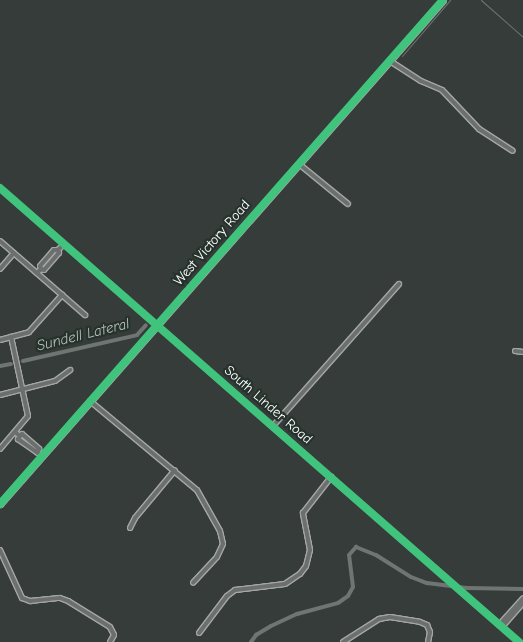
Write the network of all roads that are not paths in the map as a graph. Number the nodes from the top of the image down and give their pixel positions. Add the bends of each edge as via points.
1 (444, 0) edge
2 (390, 60) junction
3 (513, 151) dead end
4 (299, 164) junction
5 (0, 188) edge
6 (348, 204) dead end
7 (0, 241) edge
8 (64, 244) junction
9 (14, 253) junction
10 (0, 269) edge
11 (37, 273) junction
12 (399, 284) dead end
13 (62, 295) junction
14 (85, 315) dead end
15 (157, 325) junction
16 (11, 337) junction
17 (0, 340) edge
18 (515, 351) dead end
19 (523, 352) edge
20 (70, 370) dead end
21 (23, 389) junction
22 (0, 395) edge
23 (90, 401) junction
24 (273, 426) junction
25 (15, 432) junction
26 (0, 449) edge
27 (40, 454) junction
28 (176, 470) junction
29 (331, 477) junction
30 (0, 504) edge
31 (130, 528) dead end
32 (0, 550) edge
33 (193, 583) dead end
34 (523, 598) edge
35 (523, 603) edge
36 (500, 626) junction
37 (199, 633) dead end
38 (110, 642) edge
39 (343, 642) edge
40 (428, 642) edge
41 (518, 642) edge

1 - 2 main road, West Victory Road
2 - 3 street via 421,82 442,90 479,129
2 - 4 main road, West Victory Road
4 - 6 street
4 - 15 main road, West Victory Road
5 - 8 street, South Linder Road
7 - 9 street
8 - 11 street via 44,270
8 - 15 street, South Linder Road
9 - 10 street
9 - 11 street
11 - 13 street
12 - 24 street
13 - 14 street
13 - 16 street via 32,329
15 - 23 main road, West Victory Road
15 - 24 street, South Linder Road
16 - 17 street
16 - 21 street
18 - 19 street
20 - 21 street via 55,381
21 - 22 street
21 - 25 street via 28,416
23 - 27 main road, West Victory Road
23 - 28 street
24 - 29 street, South Linder Road
25 - 26 street
25 - 27 street via 22,434 39,449
27 - 30 main road, West Victory Road
28 - 31 street
28 - 33 street via 197,490 222,539 217,557
29 - 36 street, South Linder Road
29 - 37 street via 303,513 310,550 300,574 279,585 235,590
32 - 38 street via 22,598 68,601 110,627 114,635
34 - 36 street
35 - 36 street
36 - 41 street, South Linder Road
39 - 40 street via 384,618 427,625 430,632

